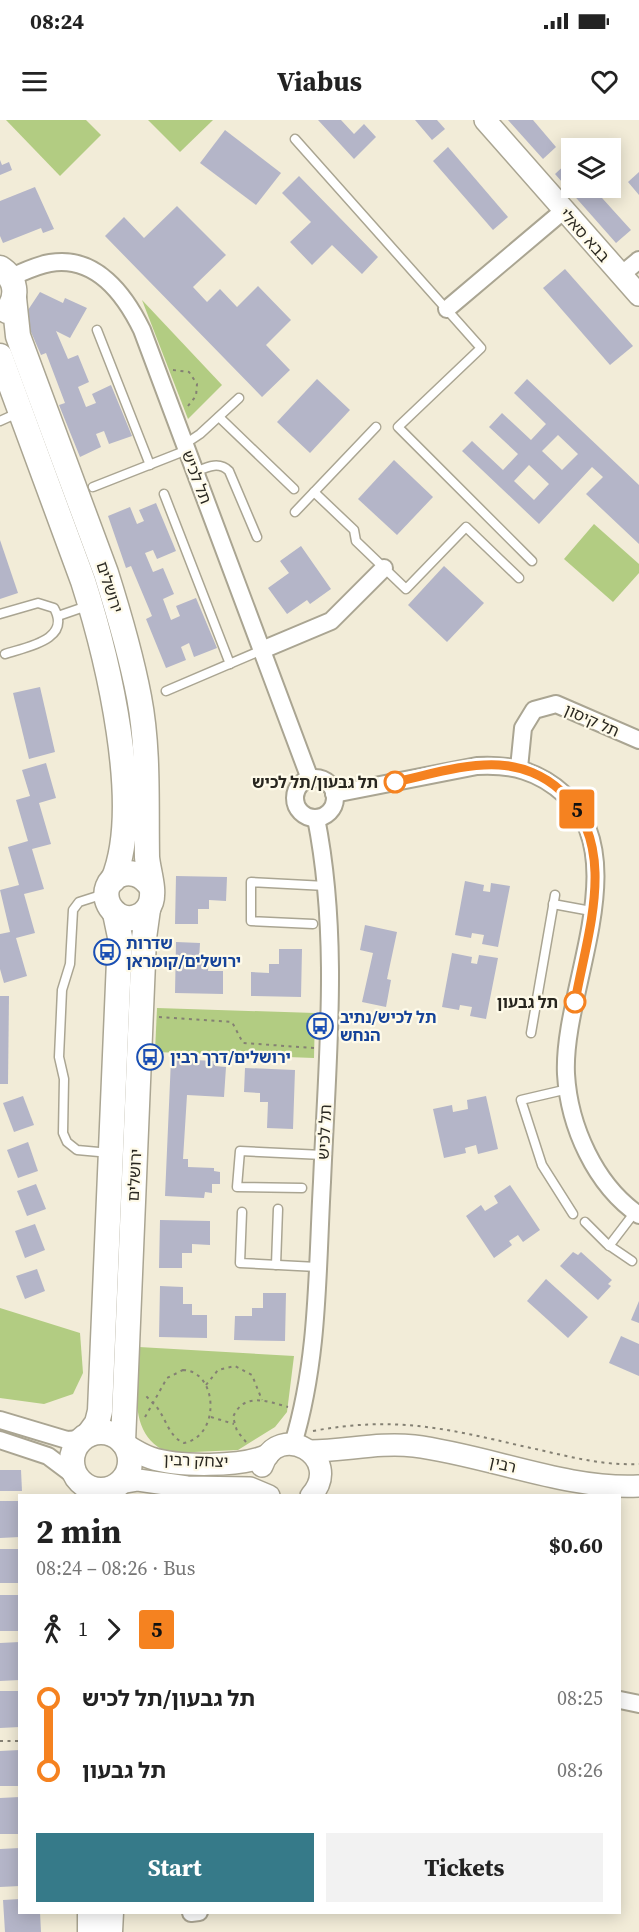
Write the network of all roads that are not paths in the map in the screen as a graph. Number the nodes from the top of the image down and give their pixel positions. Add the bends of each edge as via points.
1 (485, 120) edge
2 (295, 139) dead end
3 (562, 211) junction
4 (639, 260) edge
5 (621, 275) junction
6 (5, 283) edge
7 (639, 295) edge
8 (447, 309) junction
9 (97, 330) dead end
10 (0, 356) edge
11 (239, 398) dead end
12 (10, 416) edge
13 (219, 417) junction
14 (376, 427) dead end
15 (186, 447) junction
16 (150, 465) junction
17 (195, 472) junction
18 (93, 487) dead end
19 (294, 489) dead end
20 (314, 492) junction
21 (164, 494) dead end
22 (296, 512) dead end
23 (257, 537) dead end
24 (532, 561) dead end
25 (384, 568) junction
26 (519, 578) dead end
27 (91, 605) junction
28 (0, 614) edge
29 (58, 616) junction
30 (262, 650) junction
31 (5, 654) dead end
32 (230, 664) junction
33 (165, 691) dead end
34 (639, 740) edge
35 (519, 768) junction
36 (310, 779) junction
37 (334, 794) junction
38 (316, 818) junction
39 (327, 886) junction
40 (112, 895) junction
41 (149, 898) junction
42 (591, 911) junction
43 (313, 924) dead end
44 (531, 1033) dead end
45 (568, 1089) junction
46 (111, 1153) junction
47 (323, 1155) junction
48 (303, 1188) dead end
49 (278, 1209) dead end
50 (242, 1212) dead end
51 (637, 1213) edge
52 (573, 1214) dead end
53 (585, 1222) dead end
54 (609, 1246) junction
55 (633, 1261) dead end
56 (276, 1265) junction
57 (317, 1267) junction
58 (0, 1420) edge
59 (85, 1436) junction
60 (0, 1440) edge
61 (124, 1444) junction
62 (367, 1445) junction
63 (301, 1448) junction
64 (264, 1456) junction
65 (320, 1476) junction
66 (84, 1486) edge
67 (639, 1486) edge
68 (117, 1488) edge
69 (265, 1494) edge
70 (269, 1494) edge
71 (312, 1494) edge
72 (621, 1700) edge
73 (639, 1704) edge
74 (94, 1917) edge
75 (110, 1932) edge

1 - 3 street, בבא סאלי
2 - 8 lane
3 - 5 street, בבא סאלי
3 - 8 street
4 - 5 street
5 - 7 street, בבא סאלי
6 - 15 street, תל לכיש via 51,262 81,265 95,271 121,293 132,309
6 - 41 main road, ירושלים via 18,336 106,573 129,651 140,699
8 - 24 lane via 481,348 398,427
9 - 16 lane
10 - 12 main road, ירושלים
11 - 13 lane
12 - 27 main road, ירושלים
13 - 15 lane
13 - 19 lane
14 - 20 lane
15 - 16 lane
15 - 17 street, תל לכיש
16 - 18 lane
17 - 23 lane via 217,465 230,471
17 - 30 street, תל לכיש
20 - 22 lane
20 - 25 lane via 354,530 357,541
21 - 32 lane
25 - 26 lane via 406,589 466,527
25 - 30 street via 331,621
27 - 29 lane
27 - 40 main road, ירושלים via 115,703 120,750 122,852
28 - 29 lane via 42,603 51,606
29 - 31 lane via 58,627 50,638
30 - 32 lane
30 - 36 street, תל לכיש
32 - 33 lane
34 - 35 street, תל קיסון via 556,704 534,710 523,728
35 - 37 street via 477,766
35 - 42 street via 555,786 582,817 596,860
36 - 37 street via 325,781
36 - 38 street via 298,788 295,800 302,813
37 - 38 street via 330,811
38 - 39 street, תל לכיש
39 - 43 lane via 251,882 251,921
39 - 47 street, תל לכיש via 330,964
40 - 41 main road via 122,917 135,918
40 - 41 main road via 119,875 133,873 147,880
40 - 46 main road, ירושלים via 120,937
40 - 46 lane via 80,902 73,910 70,964 62,990 59,1057 64,1079 63,1133 67,1142 77,1150
41 - 61 main road, ירושלים
42 - 44 lane via 554,899
42 - 45 street via 570,1029
45 - 51 street via 572,1114 586,1152 608,1185
45 - 52 lane via 521,1100 542,1165
46 - 59 main road, ירושלים via 100,1411 97,1423
47 - 48 lane via 240,1151 237,1186
47 - 57 street, תל לכיש
49 - 56 lane
50 - 56 lane via 240,1263
51 - 54 lane
53 - 54 lane
54 - 55 lane
56 - 57 lane
57 - 63 street, תל לכיש via 312,1359 302,1411
58 - 59 street via 67,1440
59 - 61 main road via 108,1432
59 - 66 main road via 71,1459
60 - 66 street via 48,1456
61 - 64 street, יצחק רבין via 169,1462 231,1462
61 - 68 main road via 130,1468
62 - 63 street
62 - 65 street
62 - 67 street, רבין via 414,1446 578,1480
63 - 64 street, יצחק רבין via 279,1446
63 - 65 street via 318,1462
64 - 70 street via 261,1476
65 - 71 street
66 - 68 main road
68 - 69 street, יצחק רבין via 138,1480 187,1488 250,1488
72 - 73 street
74 - 75 main road

